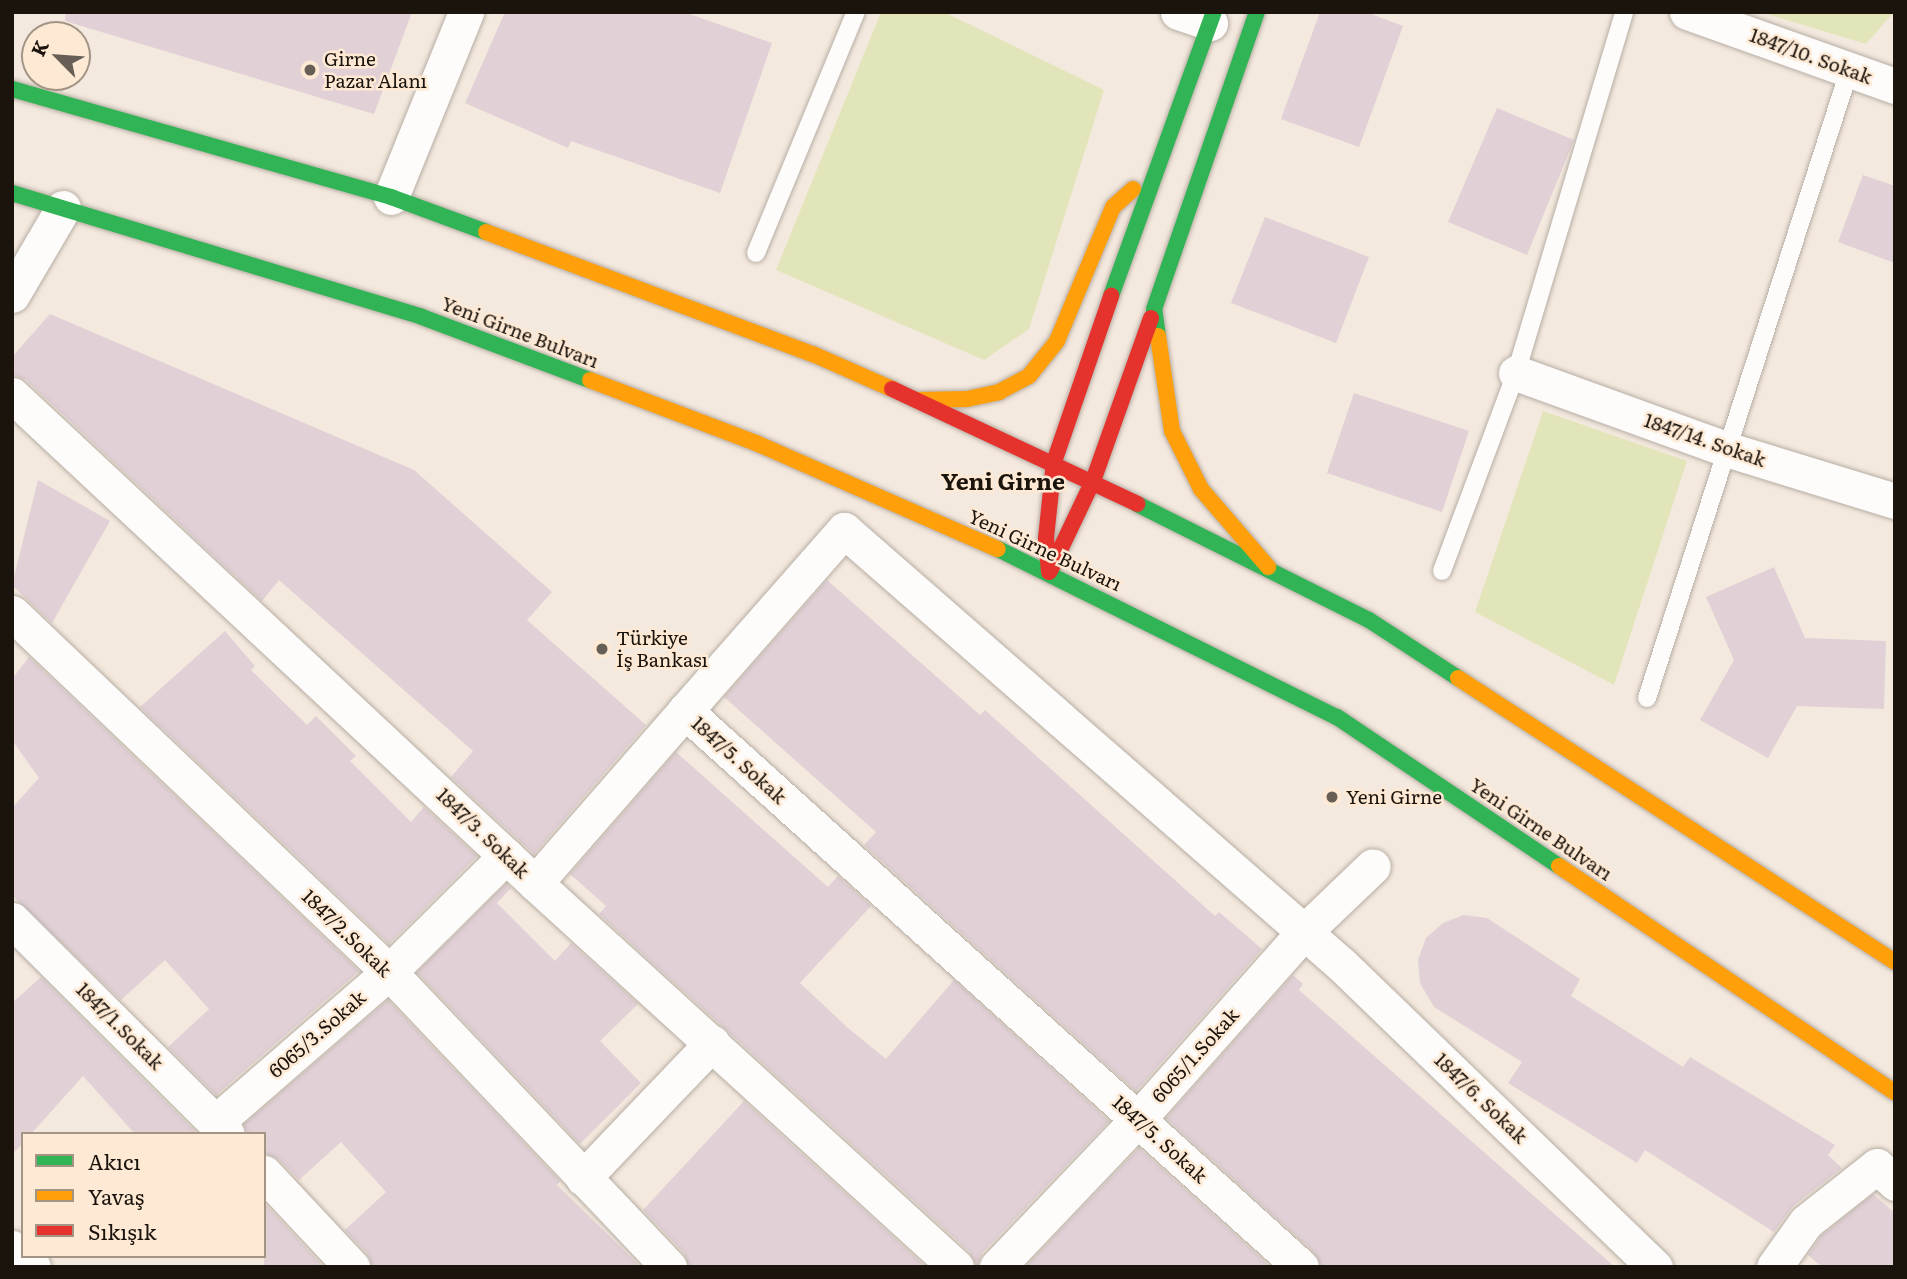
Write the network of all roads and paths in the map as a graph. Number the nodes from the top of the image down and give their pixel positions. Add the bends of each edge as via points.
1 (466, 12) edge
2 (856, 12) edge
3 (1257, 12) edge
4 (1624, 12) edge
5 (1687, 12) edge
6 (1201, 16) edge
7 (1849, 71) junction
8 (1895, 86) edge
9 (12, 89) edge
10 (1153, 171) junction
11 (12, 193) edge
12 (391, 197) junction
13 (63, 208) junction
14 (756, 253) dead end
15 (12, 295) edge
16 (1154, 309) junction
17 (1516, 373) junction
18 (12, 395) edge
19 (917, 400) junction
20 (1726, 449) junction
21 (1054, 462) junction
22 (1094, 481) junction
23 (1895, 501) edge
24 (1049, 572) junction
25 (1442, 572) dead end
26 (1279, 578) junction
27 (12, 613) edge
28 (1647, 698) dead end
29 (685, 711) junction
30 (506, 856) junction
31 (1373, 866) dead end
32 (535, 883) junction
33 (12, 920) edge
34 (1304, 932) junction
35 (1895, 962) edge
36 (389, 972) junction
37 (712, 1043) junction
38 (1895, 1093) edge
39 (1138, 1119) junction
40 (222, 1128) edge
41 (1886, 1174) edge
42 (266, 1175) edge
43 (583, 1178) junction
44 (352, 1267) edge
45 (669, 1267) edge
46 (957, 1267) edge
47 (997, 1267) edge
48 (1301, 1267) edge
49 (1655, 1267) edge
50 (1774, 1267) edge

1 - 12 street
2 - 14 lane
3 - 16 main road
4 - 17 lane
5 - 7 street, 1847/10. Sokak
6 - 10 main road
7 - 8 street, 1847/10. Sokak
7 - 20 lane
9 - 12 main road
10 - 19 main road via 1113,207 1057,341 1029,376 999,392 967,399
10 - 21 main road
11 - 13 main road, Yeni Girne Bulvarı
12 - 19 main road via 815,355
13 - 15 street
13 - 24 main road, Yeni Girne Bulvarı via 422,317 756,443
16 - 22 main road
16 - 26 main road via 1172,430 1201,489 1232,530
17 - 20 street, 1847/14. Sokak
17 - 25 lane
18 - 30 street, 1847/3. Sokak
19 - 21 main road
20 - 23 street, 1847/14. Sokak
20 - 28 lane
21 - 22 main road
21 - 24 main road via 1046,538
22 - 24 main road
22 - 26 main road
24 - 38 main road, Yeni Girne Bulvarı via 1337,717
26 - 35 main road via 1369,620
27 - 36 street, 1847/2.Sokak
29 - 32 street
29 - 34 street, 1847/5. Sokak via 844,530
29 - 39 street, 1847/5. Sokak
30 - 32 street, 1847/3. Sokak
30 - 36 street, 6065/3.Sokak
31 - 34 street, 6065/1.Sokak
32 - 37 street, 1847/3. Sokak
33 - 40 street, 1847/1.Sokak
34 - 39 street, 6065/1.Sokak
34 - 49 street, 1847/6. Sokak
36 - 40 street, 6065/3.Sokak
36 - 43 street, 1847/2.Sokak
37 - 43 street
37 - 46 street, 1847/3. Sokak
39 - 47 street, 6065/1.Sokak
39 - 48 street, 1847/5. Sokak
41 - 50 street via 1807,1222
42 - 44 street
43 - 45 street, 1847/2.Sokak

